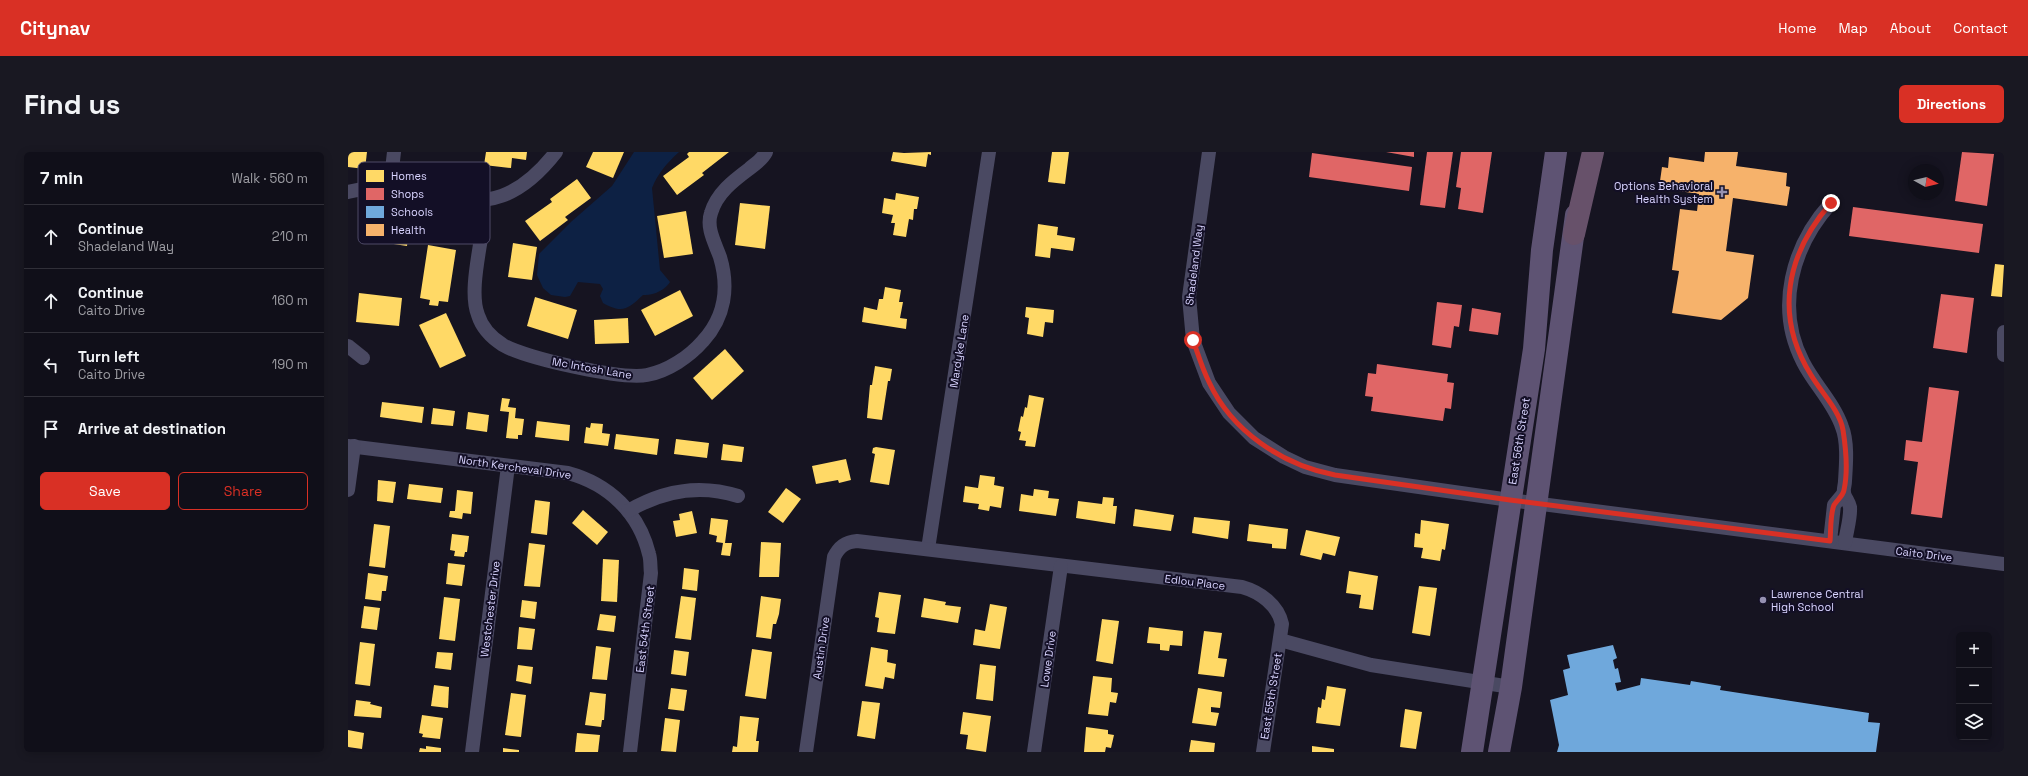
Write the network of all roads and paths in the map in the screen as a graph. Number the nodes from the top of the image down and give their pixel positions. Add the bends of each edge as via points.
1 (394, 152) edge
2 (556, 152) edge
3 (766, 152) edge
4 (989, 152) edge
5 (1210, 152) edge
6 (1556, 152) edge
7 (1583, 152) edge
8 (1594, 152) edge
9 (393, 162) edge
10 (358, 191) edge
11 (348, 192) edge
12 (490, 199) edge
13 (1831, 203) dead end
14 (1574, 234) junction
15 (481, 244) edge
16 (2004, 332) edge
17 (348, 346) edge
18 (2004, 355) edge
19 (363, 358) dead end
20 (351, 446) edge
21 (508, 466) junction
22 (348, 490) edge
23 (1844, 493) junction
24 (738, 496) dead end
25 (1523, 502) junction
26 (628, 511) junction
27 (1830, 541) junction
28 (1845, 543) junction
29 (842, 546) joint
30 (928, 549) junction
31 (2004, 564) edge
32 (1061, 566) junction
33 (1280, 640) junction
34 (1483, 682) junction
35 (1511, 687) junction
36 (472, 752) edge
37 (630, 752) edge
38 (806, 752) edge
39 (1034, 752) edge
40 (1263, 752) edge
41 (1472, 752) edge
42 (1499, 752) edge

1 - 9 street
2 - 12 street via 544,168 521,186 503,196
3 - 15 street, Mc Intosh Lane via 756,164 722,192 711,213 712,237 723,267 725,283 723,305 714,327 695,350 670,366 648,375 633,376 559,363 513,350 492,337 481,322 474,305
4 - 30 street, Mardyke Lane
5 - 25 street, Shadeland Way via 1189,309 1193,340 1202,368 1212,389 1229,413 1263,445 1316,470 1335,475
6 - 25 main road, East 56th Street via 1542,250
7 - 14 main road, East 56th Street
8 - 14 highway
10 - 11 street
13 - 23 street via 1811,227 1791,278 1788,296 1790,330 1803,362 1843,428 1846,470
14 - 25 main road, East 56th Street
16 - 18 street
17 - 19 street
20 - 21 street, North Kercheval Drive
20 - 22 street
21 - 26 street, North Kercheval Drive via 568,473 580,477 607,490
21 - 36 street, Westchester Drive
23 - 27 street via 1834,505
23 - 28 street via 1850,507
24 - 26 street via 709,491 685,491 655,498
25 - 27 street, Caito Drive
25 - 34 main road, East 56th Street
25 - 35 main road, East 56th Street
26 - 37 street, East 54th Street via 641,531 649,555 651,573
27 - 28 street, Caito Drive
28 - 31 street, Caito Drive
29 - 30 street, Edlou Place via 861,541
29 - 38 street, Austin Drive via 834,557
30 - 32 street, Edlou Place
32 - 33 street, Edlou Place via 1245,588 1262,596 1274,608 1282,624
32 - 39 street, Lowe Drive
33 - 34 street via 1371,665
33 - 40 street, East 55th Street
34 - 35 street
34 - 41 main road, East 56th Street
35 - 42 main road, East 56th Street

